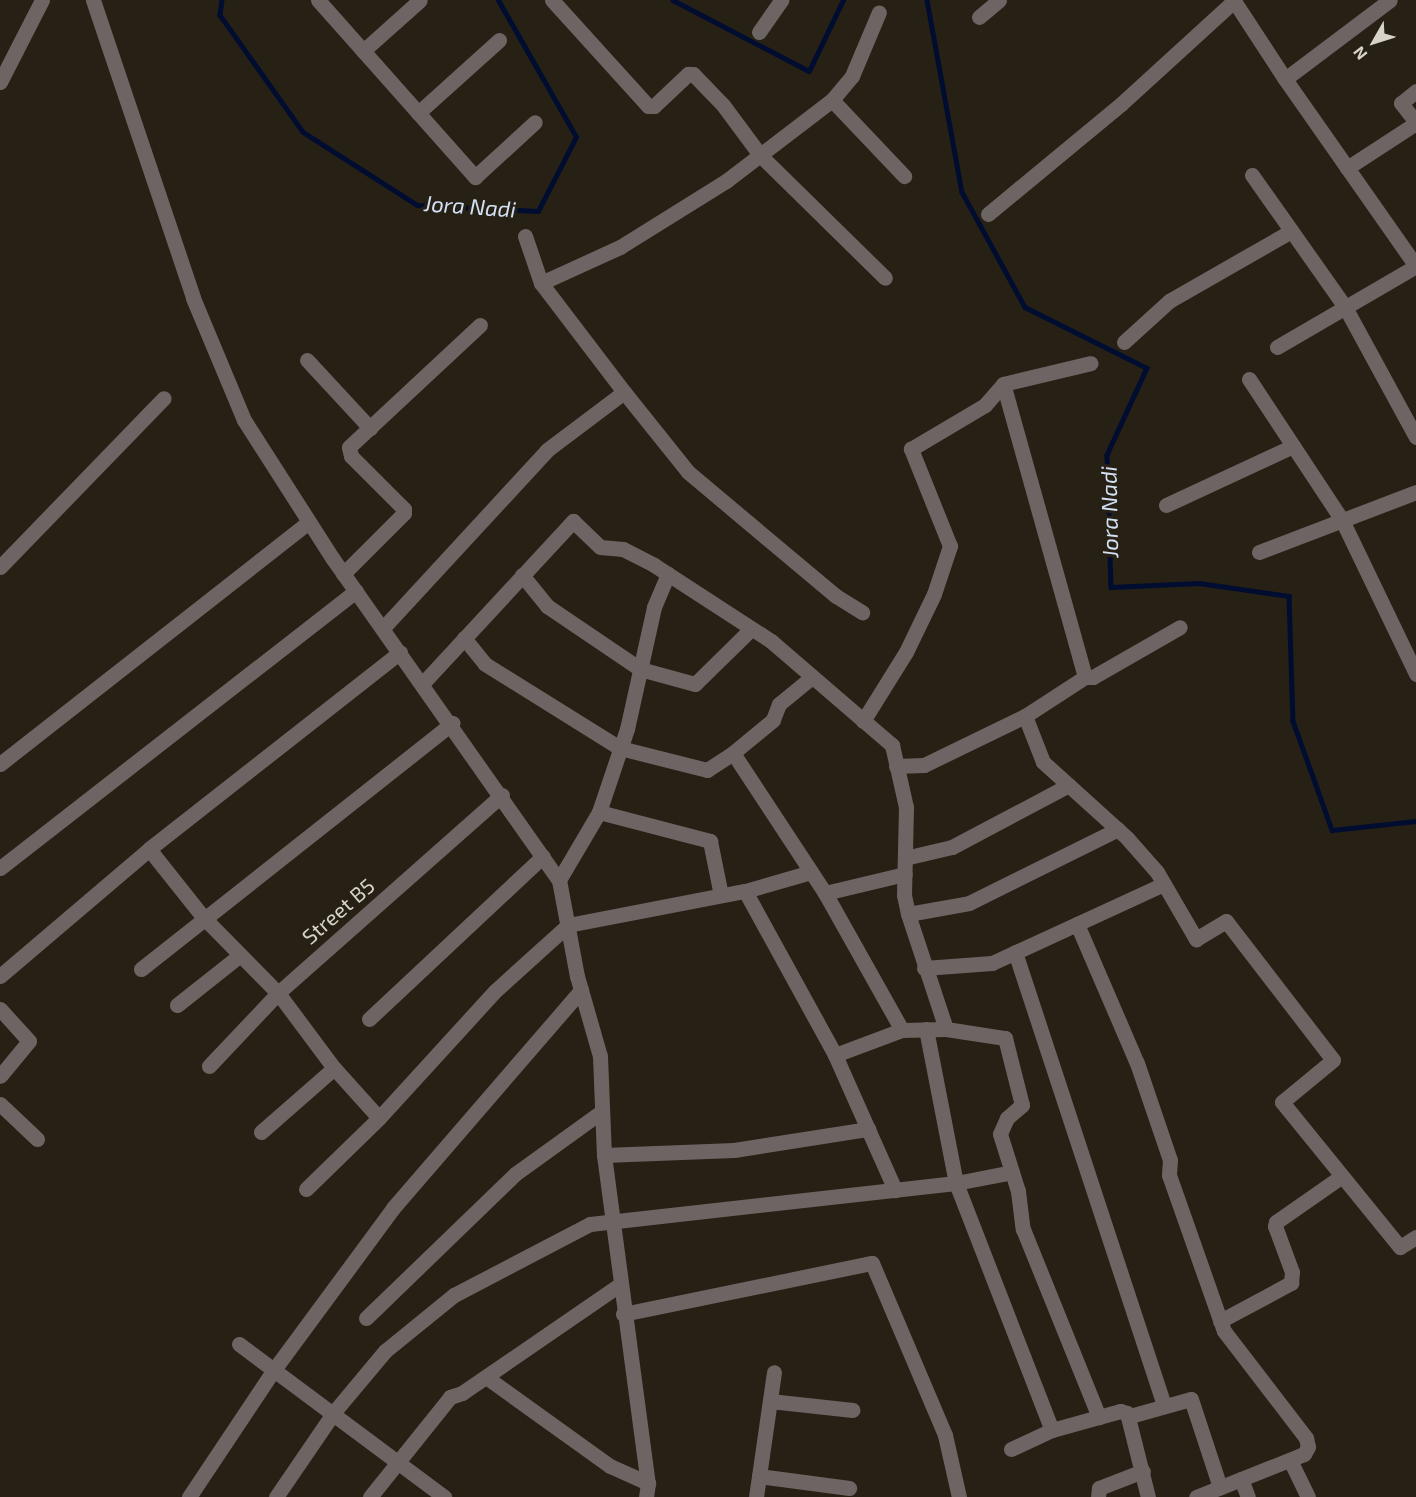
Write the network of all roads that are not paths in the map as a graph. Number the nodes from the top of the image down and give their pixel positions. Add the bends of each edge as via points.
1 (42, 0) edge
2 (93, 0) edge
3 (318, 0) edge
4 (420, 0) edge
5 (552, 0) edge
6 (781, 0) edge
7 (999, 0) edge
8 (1390, 0) edge
9 (1234, 1) edge
10 (879, 12) dead end
11 (979, 17) dead end
12 (759, 32) dead end
13 (499, 40) dead end
14 (363, 51) junction
15 (1285, 79) junction
16 (0, 82) edge
17 (1416, 91) edge
18 (832, 100) junction
19 (418, 113) junction
20 (535, 122) dead end
21 (1416, 122) edge
22 (760, 155) junction
23 (1347, 168) junction
24 (1252, 175) dead end
25 (904, 176) dead end
26 (988, 214) dead end
27 (1292, 231) junction
28 (525, 236) dead end
29 (1416, 266) edge
30 (885, 278) dead end
31 (541, 283) junction
32 (1345, 307) junction
33 (480, 325) dead end
34 (1124, 342) dead end
35 (1277, 347) dead end
36 (307, 360) dead end
37 (1091, 363) dead end
38 (1249, 379) dead end
39 (1003, 384) junction
40 (624, 392) junction
41 (164, 398) dead end
42 (370, 428) junction
43 (1416, 437) edge
44 (1293, 446) junction
45 (1416, 492) edge
46 (1166, 505) dead end
47 (1342, 520) junction
48 (309, 522) junction
49 (1259, 552) dead end
50 (0, 567) edge
51 (343, 574) junction
52 (668, 574) junction
53 (522, 575) junction
54 (356, 591) junction
55 (862, 612) dead end
56 (1180, 627) dead end
57 (383, 628) junction
58 (751, 628) junction
59 (464, 638) junction
60 (400, 652) junction
61 (640, 669) junction
62 (1416, 674) edge
63 (812, 677) junction
64 (1085, 677) junction
65 (423, 683) junction
66 (1025, 716) junction
67 (863, 721) junction
68 (452, 723) junction
69 (620, 748) junction
70 (733, 753) junction
71 (0, 764) edge
72 (896, 766) junction
73 (1069, 785) junction
74 (502, 795) junction
75 (599, 812) junction
76 (1118, 829) junction
77 (149, 849) junction
78 (543, 856) junction
79 (905, 858) junction
80 (0, 868) edge
81 (811, 872) junction
82 (904, 874) junction
83 (559, 880) junction
84 (1164, 884) junction
85 (745, 891) junction
86 (825, 893) junction
87 (721, 895) junction
88 (908, 914) junction
89 (203, 917) junction
90 (568, 924) junction
91 (1077, 924) junction
92 (1015, 952) junction
93 (240, 955) junction
94 (924, 968) junction
95 (141, 969) dead end
96 (0, 976) edge
97 (581, 990) junction
98 (278, 993) junction
99 (177, 1005) dead end
100 (0, 1010) edge
101 (369, 1020) dead end
102 (926, 1029) junction
103 (946, 1029) junction
104 (902, 1030) junction
105 (835, 1055) junction
106 (209, 1066) dead end
107 (334, 1068) junction
108 (0, 1076) edge
109 (0, 1104) edge
110 (601, 1112) junction
111 (379, 1118) junction
112 (868, 1129) junction
113 (261, 1132) dead end
114 (37, 1139) dead end
115 (604, 1155) junction
116 (1012, 1172) junction
117 (1342, 1176) junction
118 (956, 1183) junction
119 (306, 1189) dead end
120 (895, 1190) junction
121 (615, 1223) junction
122 (1416, 1237) edge
123 (619, 1285) junction
124 (623, 1314) junction
125 (366, 1318) dead end
126 (1220, 1321) junction
127 (239, 1344) dead end
128 (273, 1371) junction
129 (774, 1372) dead end
130 (486, 1377) junction
131 (770, 1401) junction
132 (1164, 1405) junction
133 (853, 1410) dead end
134 (333, 1412) junction
135 (1130, 1416) junction
136 (1099, 1417) junction
137 (1052, 1430) junction
138 (1011, 1449) dead end
139 (1290, 1460) junction
140 (396, 1462) junction
141 (1143, 1471) junction
142 (759, 1476) junction
143 (1241, 1479) junction
144 (849, 1488) dead end
145 (647, 1490) edge
146 (1209, 1493) edge
147 (189, 1497) edge
148 (276, 1497) edge
149 (370, 1497) edge
150 (444, 1497) edge
151 (756, 1497) edge
152 (959, 1497) edge
153 (1098, 1497) edge
154 (1148, 1497) edge
155 (1248, 1497) edge
156 (1308, 1497) edge

1 - 16 street
2 - 48 street via 194,298 244,420
3 - 14 street
4 - 14 street
5 - 22 street via 648,106 654,106 688,74 693,74 723,105
6 - 12 street
7 - 11 street
8 - 15 street
9 - 15 street
9 - 26 street via 1121,104
10 - 18 street via 852,76
13 - 19 street
14 - 19 street
15 - 23 street
17 - 21 street via 1401,103
18 - 22 street
18 - 25 street
19 - 20 street via 476,177
21 - 23 street
22 - 30 street
22 - 31 street via 726,182 620,247
23 - 29 street
24 - 27 street
27 - 32 street
27 - 34 street via 1168,301
28 - 31 street
29 - 32 street
31 - 40 street
32 - 35 street
32 - 43 street
33 - 42 street
36 - 42 street
37 - 39 street
38 - 44 street
39 - 64 street
39 - 67 street via 985,405 910,449 950,546 934,594 906,652
40 - 55 street via 688,472 836,596
40 - 57 street via 547,450
41 - 50 street
42 - 51 street via 348,452 404,508 404,513
44 - 46 street
44 - 47 street
45 - 47 street
47 - 49 street
47 - 62 street
48 - 51 street
48 - 71 street
51 - 54 street
52 - 53 street via 623,549 600,547 573,521
52 - 58 street
52 - 61 street via 654,607
53 - 59 street
53 - 61 street via 547,606
54 - 57 street
54 - 80 street
56 - 64 street
57 - 60 street
58 - 61 street via 694,684
58 - 63 street
59 - 65 street
59 - 69 street via 485,664
60 - 65 street
60 - 77 street
61 - 69 street
63 - 67 street
63 - 70 street via 779,704 773,720
64 - 66 street
65 - 68 street
66 - 72 street via 924,765
66 - 73 street via 1043,762
67 - 72 street via 892,745
68 - 74 street
68 - 89 street
69 - 70 street via 707,770
69 - 75 street
70 - 81 street
72 - 79 street via 906,807
73 - 76 street
73 - 79 street via 952,847
74 - 78 street
74 - 98 street, Street B5
75 - 83 street
75 - 87 street via 710,841
76 - 84 street
76 - 88 street via 969,903
77 - 89 street
77 - 96 street
78 - 83 street
78 - 101 street
79 - 82 street
81 - 85 street
81 - 86 street
82 - 86 street
82 - 88 street
83 - 90 street
84 - 91 street
84 - 117 street via 1196,939 1226,921 1333,1060 1282,1102
85 - 87 street
85 - 105 street
86 - 104 street
87 - 90 street
88 - 94 street
89 - 93 street
89 - 95 street
90 - 97 street
90 - 111 street via 495,991
91 - 92 street
91 - 126 street via 1137,1063 1170,1160 1169,1175
92 - 94 street via 992,963
92 - 132 street
93 - 98 street
93 - 99 street
94 - 103 street
97 - 110 street via 600,1056
97 - 128 street via 393,1208
98 - 106 street, Street B5
98 - 107 street
100 - 108 street via 29,1041
102 - 103 street
102 - 104 street
102 - 118 street
103 - 116 street via 1005,1038 1022,1105 1007,1118 1000,1134
104 - 105 street
105 - 112 street
107 - 111 street
107 - 113 street
109 - 114 street
110 - 115 street
110 - 125 street via 515,1174
111 - 119 street
112 - 115 street via 734,1150
112 - 120 street
115 - 121 street
116 - 118 street
116 - 136 street via 1023,1229
117 - 122 street via 1400,1246
117 - 126 street via 1276,1221 1292,1272 1291,1283
118 - 120 street
118 - 137 street
120 - 121 street
121 - 123 street
121 - 134 street via 590,1224 454,1295 385,1351
123 - 124 street
123 - 130 street
124 - 145 street
124 - 152 street via 872,1263 945,1435
126 - 139 street via 1306,1438 1308,1447 1304,1454
127 - 128 street
128 - 134 street
128 - 147 street
129 - 131 street
130 - 140 street via 438,1407
130 - 145 street
131 - 133 street
131 - 142 street
132 - 135 street
132 - 146 street via 1183,1399 1194,1402
134 - 140 street
134 - 148 street
135 - 136 street via 1120,1411
135 - 141 street
136 - 137 street
137 - 138 street
139 - 143 street
139 - 156 street
140 - 149 street
140 - 150 street
141 - 153 street via 1099,1488
141 - 154 street
142 - 144 street
142 - 151 street
143 - 146 street
143 - 155 street

